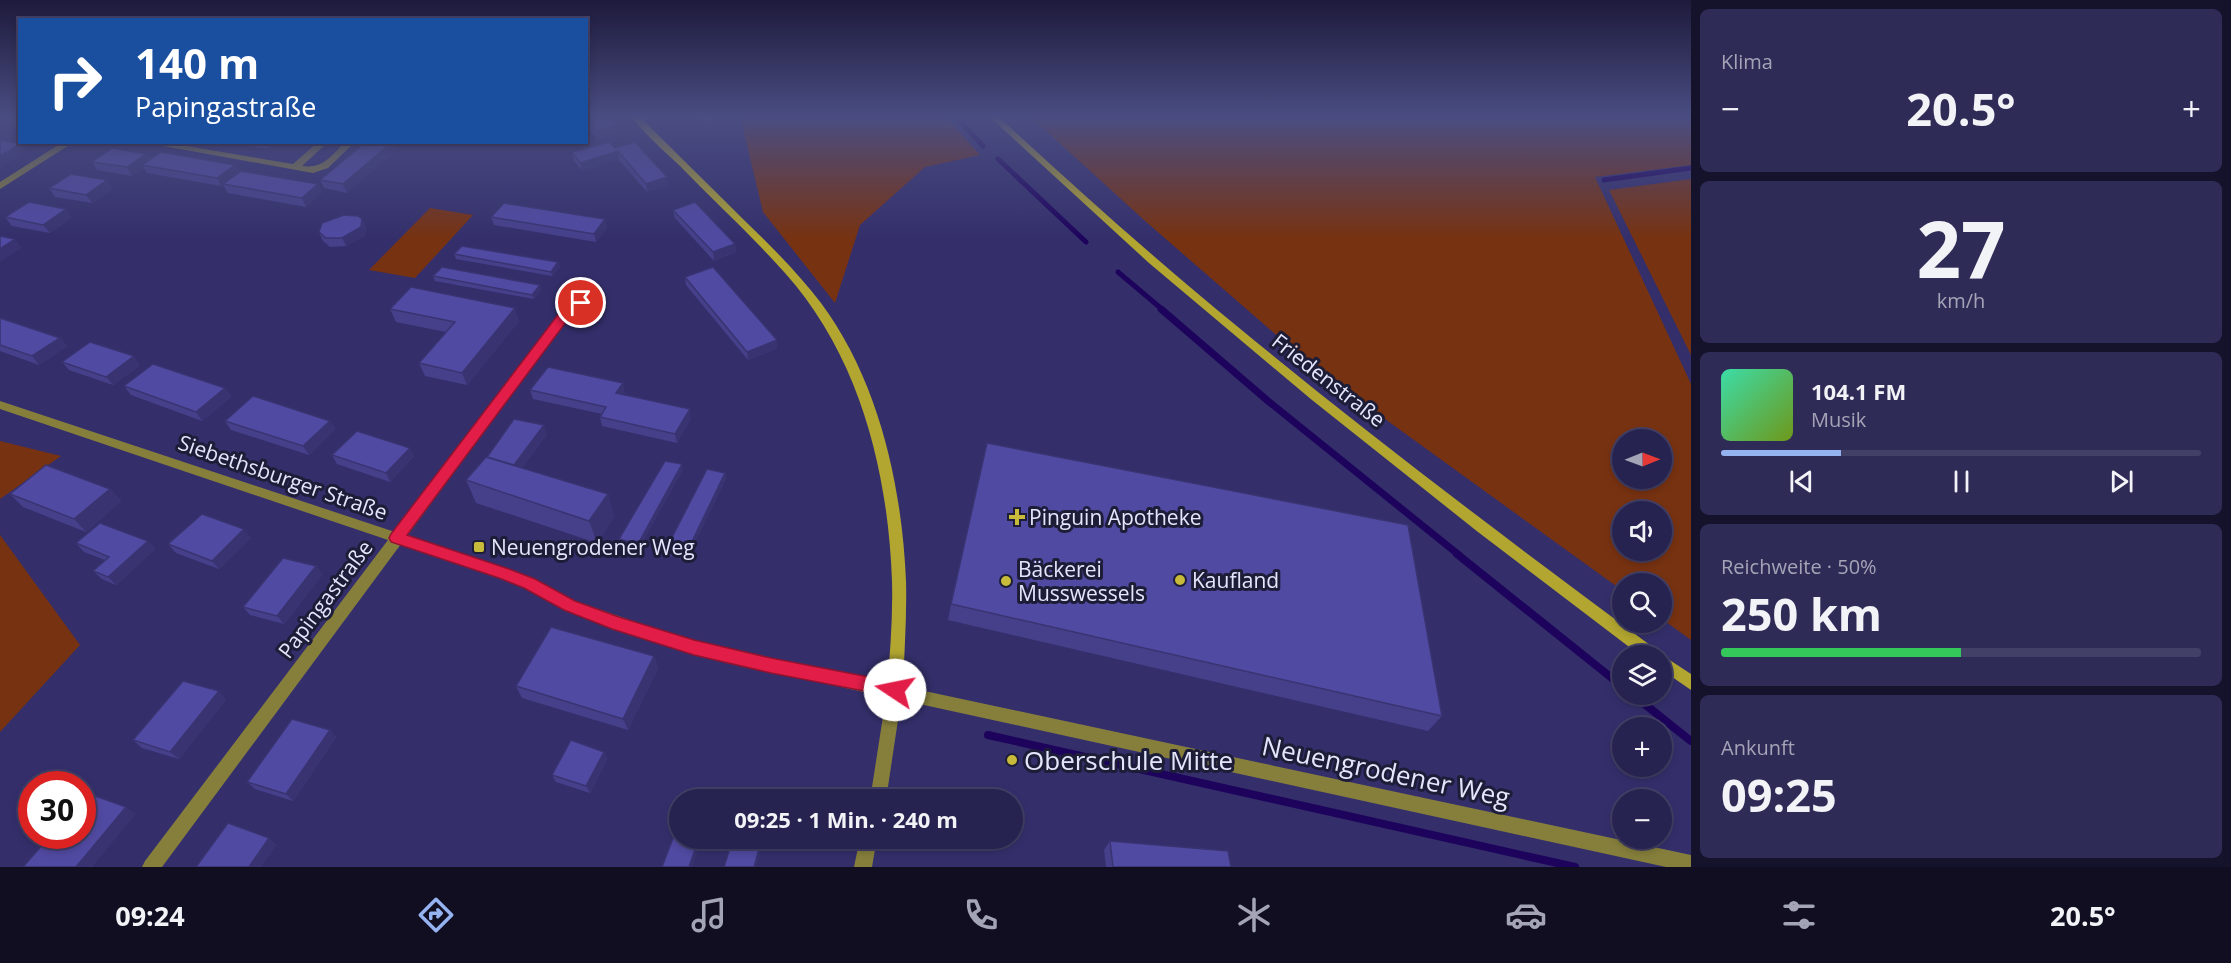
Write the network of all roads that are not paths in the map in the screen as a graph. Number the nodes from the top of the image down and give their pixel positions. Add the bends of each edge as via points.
1 (44, 158) edge
2 (244, 158) edge
3 (305, 158) edge
4 (331, 158) edge
5 (676, 158) edge
6 (1038, 158) edge
7 (295, 167) junction
8 (0, 186) edge
9 (581, 303) dead end
10 (0, 405) edge
11 (397, 538) junction
12 (1638, 645) edge
13 (1672, 669) edge
14 (1691, 683) edge
15 (895, 690) junction
16 (880, 789) edge
17 (867, 849) edge
18 (1691, 864) edge
19 (151, 867) edge
20 (863, 867) edge

1 - 8 street
2 - 7 street
3 - 7 street
4 - 7 street via 319,168
5 - 15 main road via 794,277 837,335 850,365 874,427 893,521 899,622
6 - 12 main road, Friedenstraße via 1233,331 1516,555
9 - 11 street, Papingastraße via 565,315
10 - 11 street, Siebethsburger Straße
11 - 15 street, Siebethsburger Straße via 503,573 618,624 694,648
11 - 19 street, Papingastraße
13 - 14 main road
15 - 16 street
15 - 18 street, Neuengrodener Weg
17 - 20 street

